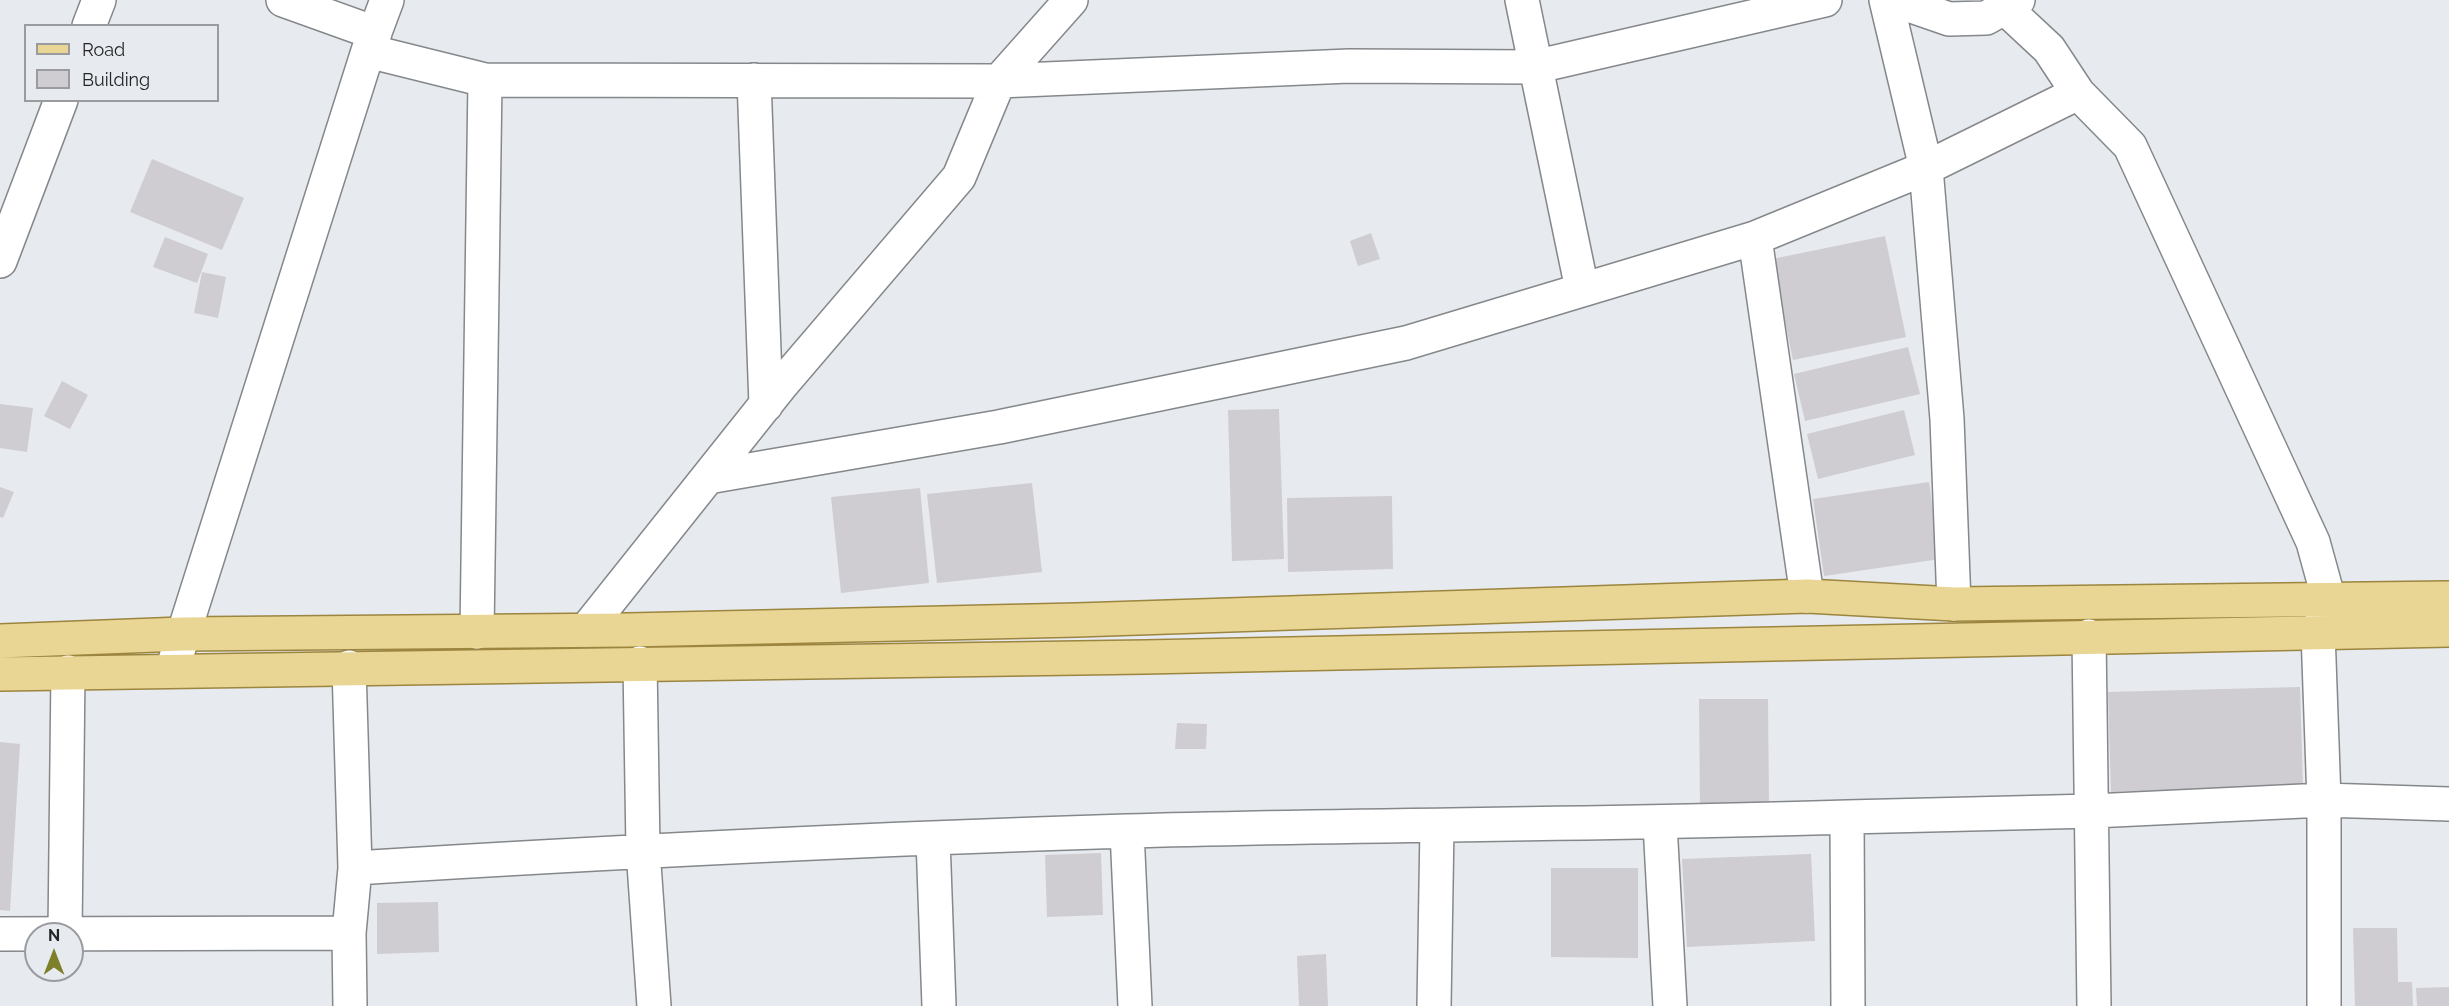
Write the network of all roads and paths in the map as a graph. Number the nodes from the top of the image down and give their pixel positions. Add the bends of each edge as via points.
1 (99, 0) edge
2 (283, 0) edge
3 (387, 0) edge
4 (1071, 0) edge
5 (1522, 0) edge
6 (1825, 0) edge
7 (1886, 0) edge
8 (1894, 0) edge
9 (2011, 4) edge
10 (90, 24) edge
11 (372, 42) junction
12 (1533, 68) junction
13 (485, 80) junction
14 (754, 80) junction
15 (999, 81) junction
16 (2078, 93) junction
17 (60, 102) edge
18 (1926, 168) junction
19 (1755, 238) junction
20 (0, 261) edge
21 (1582, 289) junction
22 (766, 405) junction
23 (708, 477) junction
24 (1807, 597) junction
25 (2449, 598) edge
26 (2329, 600) junction
27 (1954, 604) junction
28 (585, 630) junction
29 (2449, 630) edge
30 (477, 632) junction
31 (2318, 632) junction
32 (182, 634) junction
33 (2089, 636) junction
34 (0, 640) edge
35 (640, 663) junction
36 (349, 667) junction
37 (172, 670) junction
38 (68, 672) junction
39 (0, 674) edge
40 (2324, 800) junction
41 (2449, 804) edge
42 (2093, 811) junction
43 (1846, 817) junction
44 (1660, 824) junction
45 (1437, 826) junction
46 (1127, 831) junction
47 (933, 839) junction
48 (643, 850) junction
49 (355, 868) junction
50 (65, 922) edge
51 (84, 933) edge
52 (349, 933) junction
53 (0, 934) edge
54 (24, 934) edge
55 (350, 1006) edge
56 (654, 1006) edge
57 (939, 1006) edge
58 (1136, 1006) edge
59 (1434, 1006) edge
60 (1670, 1006) edge
61 (1848, 1006) edge
62 (2094, 1006) edge
63 (2324, 1006) edge

1 - 10 street
2 - 11 street
3 - 11 street
4 - 15 street
5 - 12 street
6 - 12 street
7 - 18 street
8 - 9 street via 1949,19 1986,18
9 - 16 street via 2049,49
11 - 13 street
11 - 32 street
12 - 15 street via 1349,66
12 - 21 street
13 - 14 street
13 - 30 street
14 - 15 street
14 - 22 street
15 - 22 street via 959,177
16 - 18 street
16 - 26 street via 2130,146 2313,543
17 - 20 street
18 - 19 street
18 - 27 street via 1947,420
19 - 21 street
19 - 24 street
21 - 23 street via 1406,343 999,427
22 - 23 street
23 - 28 street
24 - 27 main road
24 - 28 main road via 1077,620
25 - 26 main road
26 - 27 main road
26 - 31 street
28 - 30 main road
29 - 31 main road
30 - 32 main road
31 - 33 main road
31 - 40 street
32 - 34 main road
32 - 37 street
33 - 35 main road via 1145,657
33 - 42 street
35 - 36 main road
35 - 48 street
36 - 37 main road
36 - 49 street
37 - 38 main road
38 - 39 main road
38 - 50 street
40 - 41 street
40 - 42 street
40 - 63 street
42 - 43 street
42 - 62 street
43 - 44 street
43 - 61 street
44 - 45 street
44 - 60 street
45 - 46 street
45 - 59 street
46 - 47 street
46 - 58 street
47 - 48 street
47 - 57 street
48 - 49 street
48 - 56 street
49 - 52 street
51 - 52 street
52 - 55 street
53 - 54 street

